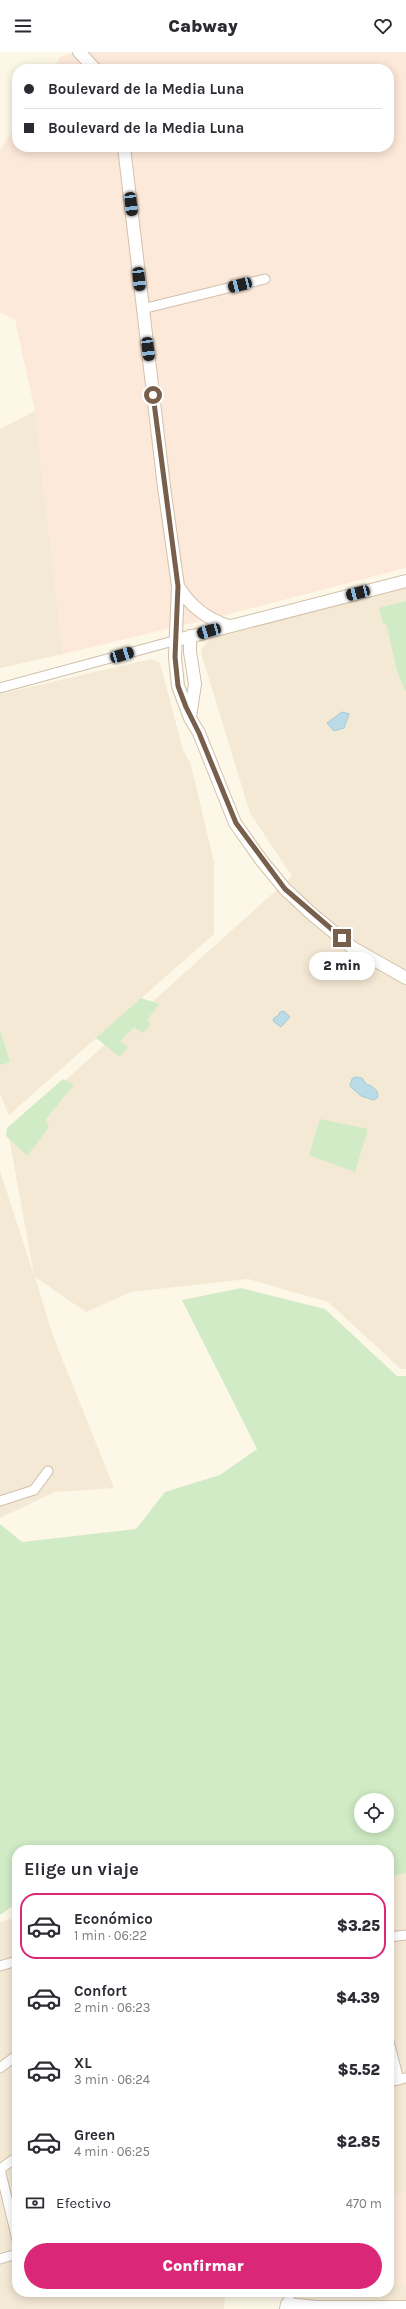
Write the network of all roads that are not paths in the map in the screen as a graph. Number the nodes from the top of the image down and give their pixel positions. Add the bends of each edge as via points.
1 (79, 52) edge
2 (90, 64) edge
3 (125, 152) edge
4 (265, 279) dead end
5 (142, 309) junction
6 (406, 581) edge
7 (178, 586) junction
8 (229, 626) junction
9 (190, 636) junction
10 (177, 640) junction
11 (0, 688) edge
12 (190, 718) junction
13 (406, 978) edge
14 (48, 1471) dead end
15 (0, 1501) edge
16 (406, 1935) edge
17 (394, 1936) edge
18 (12, 1962) edge
19 (0, 1966) edge
20 (394, 2056) edge
21 (12, 2060) edge
22 (0, 2068) edge
23 (402, 2079) edge
24 (12, 2161) edge
25 (0, 2169) edge
26 (12, 2219) edge
27 (12, 2255) edge
28 (0, 2259) edge
29 (290, 2297) edge
30 (287, 2307) edge
31 (406, 2307) edge

1 - 2 street
3 - 5 street
4 - 5 street
5 - 7 street
6 - 8 street
7 - 8 street via 185,599 201,613
7 - 10 street
8 - 9 street
9 - 10 street
9 - 12 street via 195,684
10 - 11 street
10 - 12 street via 175,657 178,686
12 - 13 street via 199,733 236,823 285,889 353,948
14 - 15 street via 34,1490
16 - 17 street
18 - 19 street
20 - 23 street
21 - 22 street
24 - 25 street
25 - 26 street
27 - 28 street
29 - 30 street
30 - 31 street

